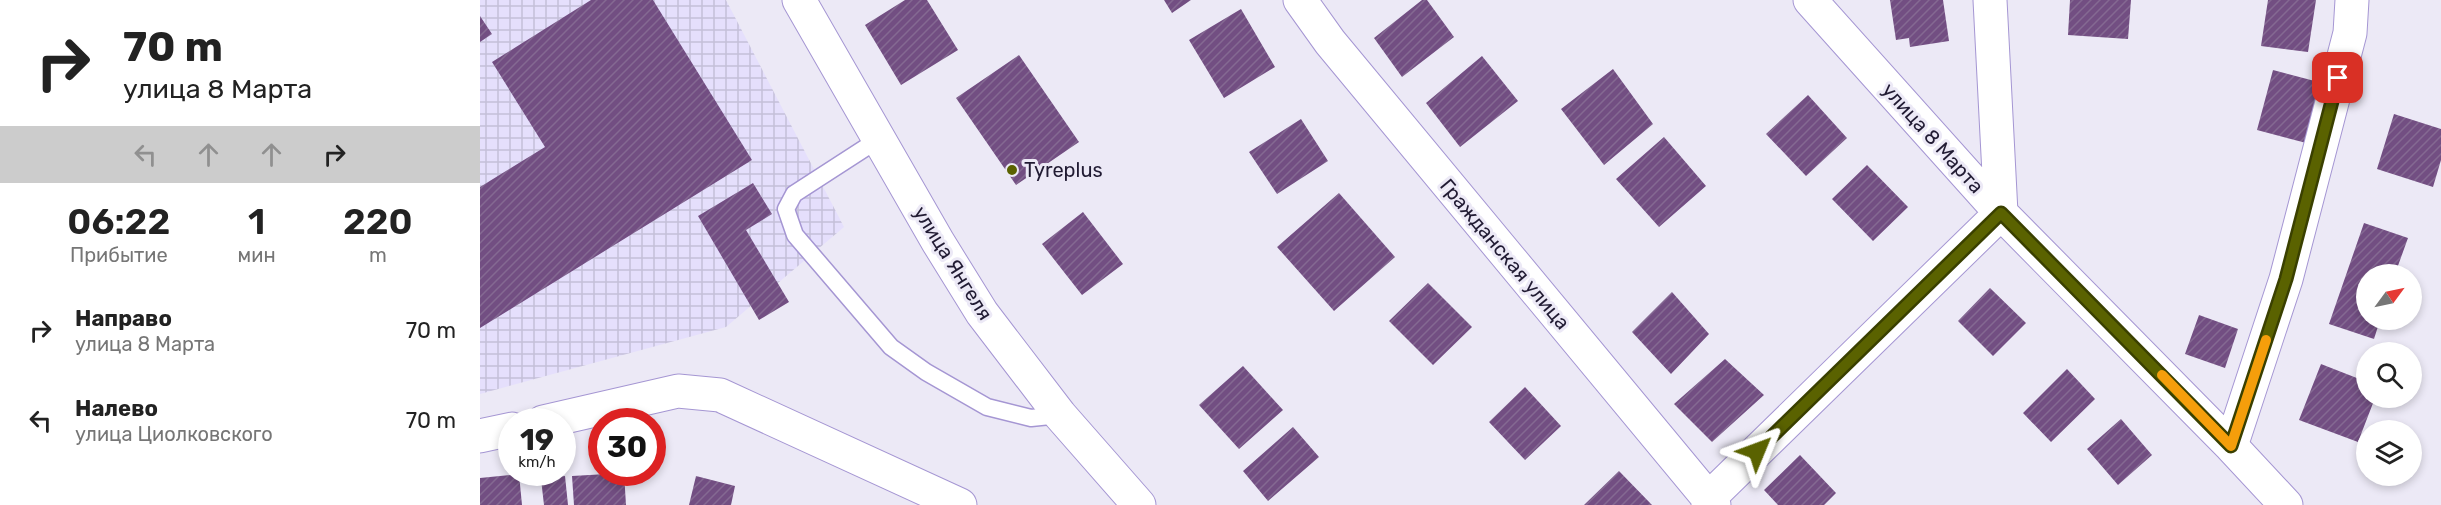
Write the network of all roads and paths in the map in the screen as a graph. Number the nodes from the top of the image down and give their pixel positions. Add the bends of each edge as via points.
1 (799, 0) edge
2 (1300, 0) edge
3 (1810, 0) edge
4 (1990, 0) edge
5 (2352, 0) edge
6 (879, 139) junction
7 (2001, 213) junction
8 (576, 414) edge
9 (1060, 415) junction
10 (498, 432) edge
11 (480, 436) edge
12 (2231, 446) junction
13 (1710, 503) edge
14 (960, 505) edge
15 (1139, 505) edge
16 (2286, 505) edge

1 - 6 street, улица Янгеля
2 - 13 street, Гражданская улица via 1330,42
3 - 7 street, улица 8 Марта
4 - 7 street
5 - 12 street via 2350,33 2286,279
6 - 9 street, улица Янгеля via 982,313
6 - 9 lane via 794,194 786,209 795,235 891,347 926,372 987,407 1031,418
7 - 12 street, улица 8 Марта
7 - 13 street
8 - 14 street via 678,391 720,394
9 - 15 street, улица Янгеля
10 - 11 street
12 - 16 street, улица 8 Марта

